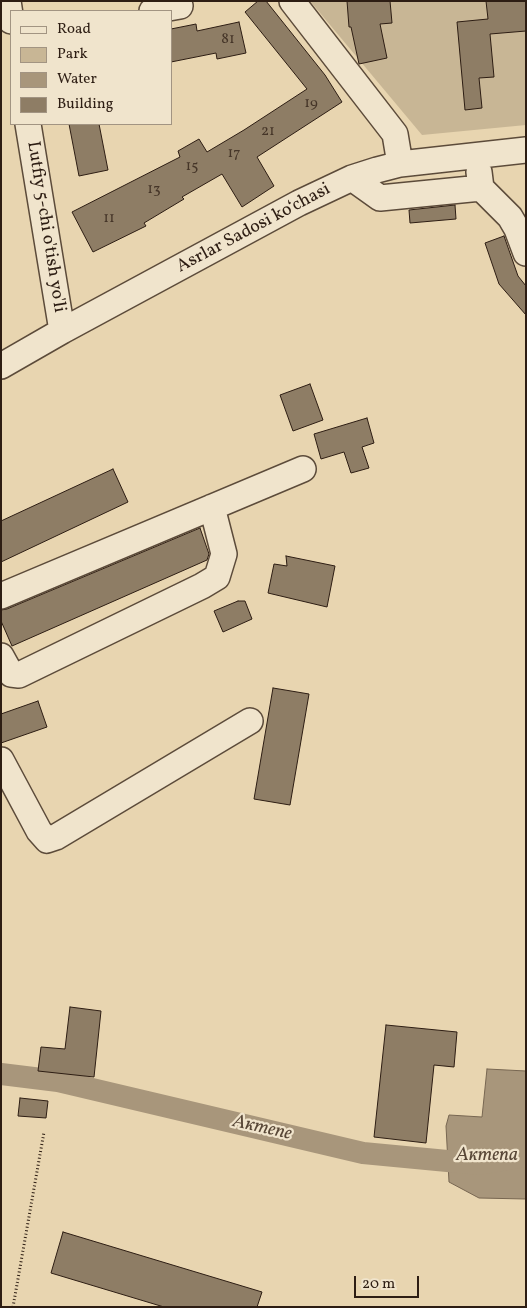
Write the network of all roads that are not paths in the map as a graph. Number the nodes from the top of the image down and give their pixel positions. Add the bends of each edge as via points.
1 (8, 1) edge
2 (292, 1) edge
3 (180, 6) dead end
4 (158, 10) edge
5 (10, 14) edge
6 (28, 125) edge
7 (526, 150) edge
8 (477, 154) junction
9 (400, 164) junction
10 (352, 178) junction
11 (481, 188) junction
12 (519, 221) edge
13 (526, 253) edge
14 (62, 331) junction
15 (1, 366) edge
16 (303, 468) dead end
17 (212, 507) junction
18 (1, 596) edge
19 (1, 656) edge
20 (250, 721) dead end
21 (1, 760) edge

1 - 5 street
2 - 9 street via 395,134
3 - 4 street
6 - 14 street, Lutfiy 5-chi o'tish yo'li
7 - 8 street, Asrlar Sadosi ko‘chasi
8 - 9 street, Asrlar Sadosi ko‘chasi
8 - 11 street
9 - 10 street, Asrlar Sadosi ko‘chasi
10 - 11 street via 380,198
10 - 14 street, Asrlar Sadosi ko‘chasi via 299,203
11 - 12 street
12 - 13 street
14 - 15 street, Asrlar Sadosi ko‘chasi
16 - 17 street
17 - 18 street
17 - 19 street via 224,554 217,576 18,675 11,674
20 - 21 street via 47,840

